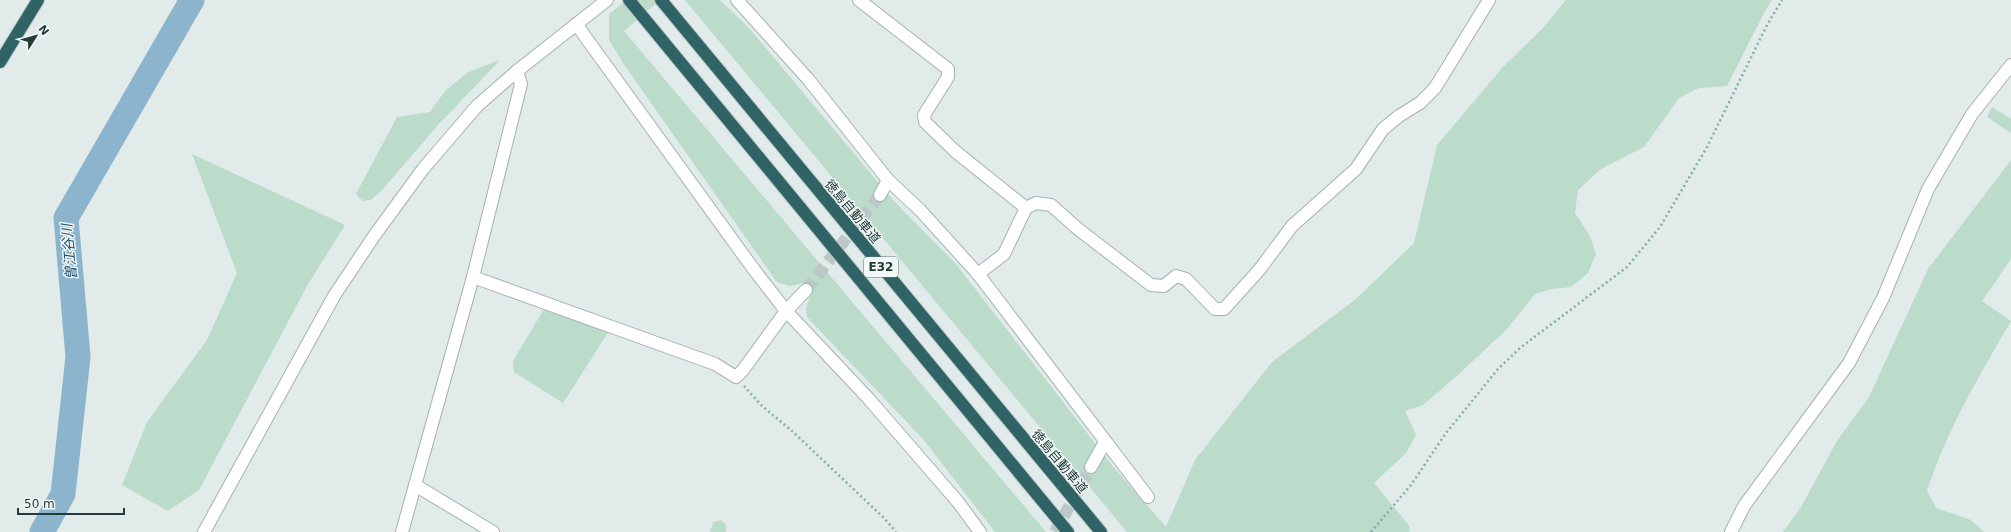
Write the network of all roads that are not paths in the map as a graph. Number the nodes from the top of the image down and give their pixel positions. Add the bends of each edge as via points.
1 (38, 0) edge
2 (607, 0) edge
3 (629, 0) edge
4 (737, 0) edge
5 (859, 0) edge
6 (1488, 0) edge
7 (661, 1) edge
8 (576, 24) junction
9 (0, 62) edge
10 (2011, 65) edge
11 (516, 71) junction
12 (888, 180) junction
13 (880, 195) tunnel mouth
14 (1026, 208) junction
15 (978, 274) junction
16 (473, 277) junction
17 (806, 290) tunnel mouth
18 (786, 311) junction
19 (1105, 442) junction
20 (1090, 467) tunnel mouth
21 (415, 485) junction
22 (1148, 497) dead end
23 (204, 532) edge
24 (402, 532) edge
25 (493, 532) edge
26 (980, 532) edge
27 (1068, 532) edge
28 (1101, 532) edge
29 (1731, 532) edge

1 - 9 highway
2 - 8 street
3 - 27 highway, E32
4 - 12 street via 808,79
5 - 14 street via 948,69 948,77 924,114 925,122 956,152
6 - 14 street via 1435,88 1420,103 1383,129 1356,170 1292,226 1260,269 1224,309 1215,309 1186,279 1176,276 1164,286 1151,285 1051,205 1036,203
7 - 28 highway, 徳島自動車道 / E32
8 - 11 street
8 - 18 street
10 - 29 street via 1972,114 1928,189 1883,298 1848,363 1744,506
11 - 16 street via 521,84
11 - 23 street via 477,106 428,163 374,236 334,296
12 - 13 street
12 - 15 street via 920,210
14 - 15 street via 1004,254
15 - 19 street
16 - 18 street via 715,364 736,377 744,370
16 - 21 street
17 - 18 street
18 - 26 street via 873,404 958,502
19 - 20 street
19 - 22 street
21 - 24 street
21 - 25 street

